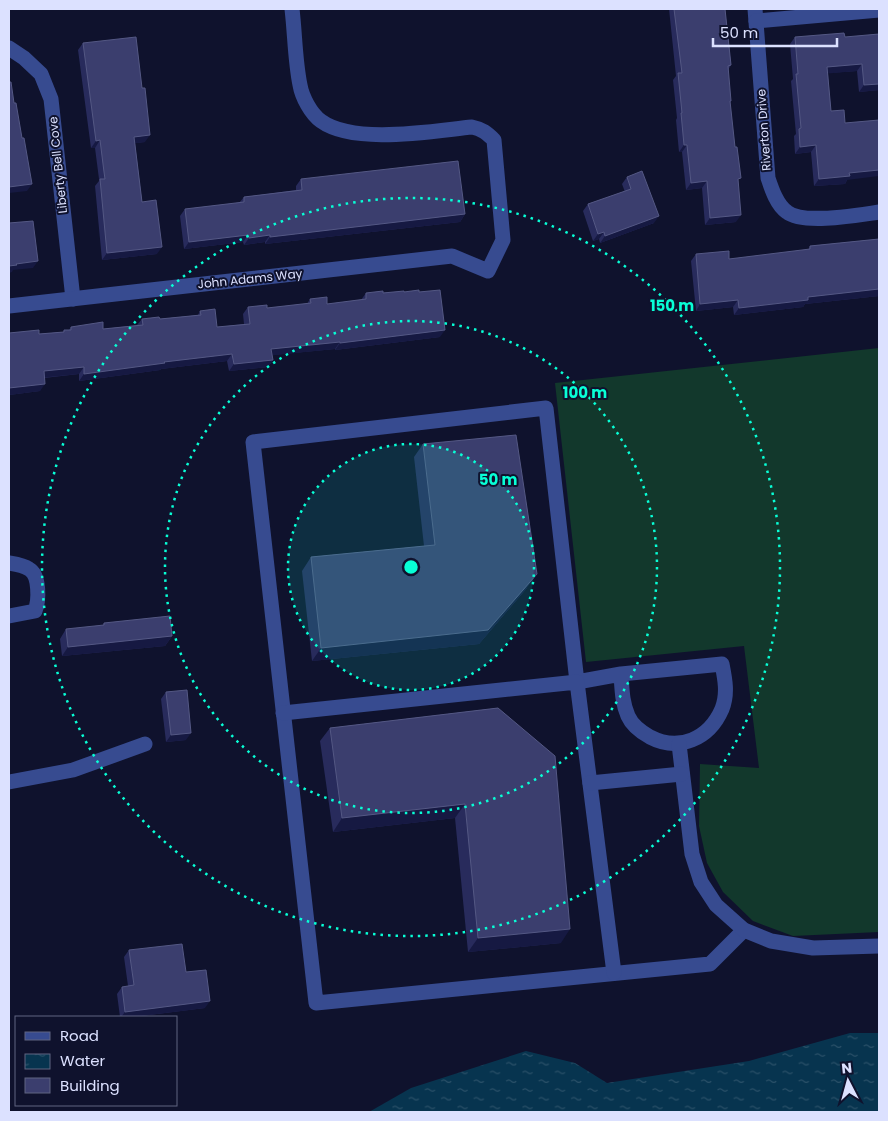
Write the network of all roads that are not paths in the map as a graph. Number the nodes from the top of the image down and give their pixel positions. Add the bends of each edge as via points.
1 (292, 9) edge
2 (879, 10) edge
3 (756, 15) edge
4 (9, 48) edge
5 (879, 212) edge
6 (74, 299) junction
7 (9, 306) edge
8 (9, 562) edge
9 (9, 616) edge
10 (621, 674) junction
11 (577, 682) junction
12 (283, 713) junction
13 (145, 744) dead end
14 (679, 744) junction
15 (682, 774) junction
16 (9, 782) edge
17 (590, 783) junction
18 (744, 930) junction
19 (879, 946) edge
20 (614, 973) junction

1 - 6 street, John Adams Way via 300,86 310,110 320,121 334,128 362,134 472,127 494,140 503,240 488,271 452,256
2 - 3 street
3 - 5 street, Riverton Drive via 768,178 773,195 787,213 807,220
4 - 6 street, Liberty Bell Cove via 41,74 51,99
6 - 7 street, John Adams Way
8 - 9 street via 30,569 35,575 38,602 34,611
10 - 11 street
10 - 14 street via 623,701 629,717 642,732 659,742
10 - 14 street via 722,664 726,688 722,708 713,725 698,738
11 - 12 street
11 - 12 street via 546,408 253,442
11 - 17 street
12 - 20 street via 316,1003
13 - 16 street via 73,770
14 - 15 street
15 - 17 street
15 - 18 street via 692,854 700,882 716,905
17 - 20 street
18 - 19 street via 771,941 813,948
18 - 20 street via 710,964

